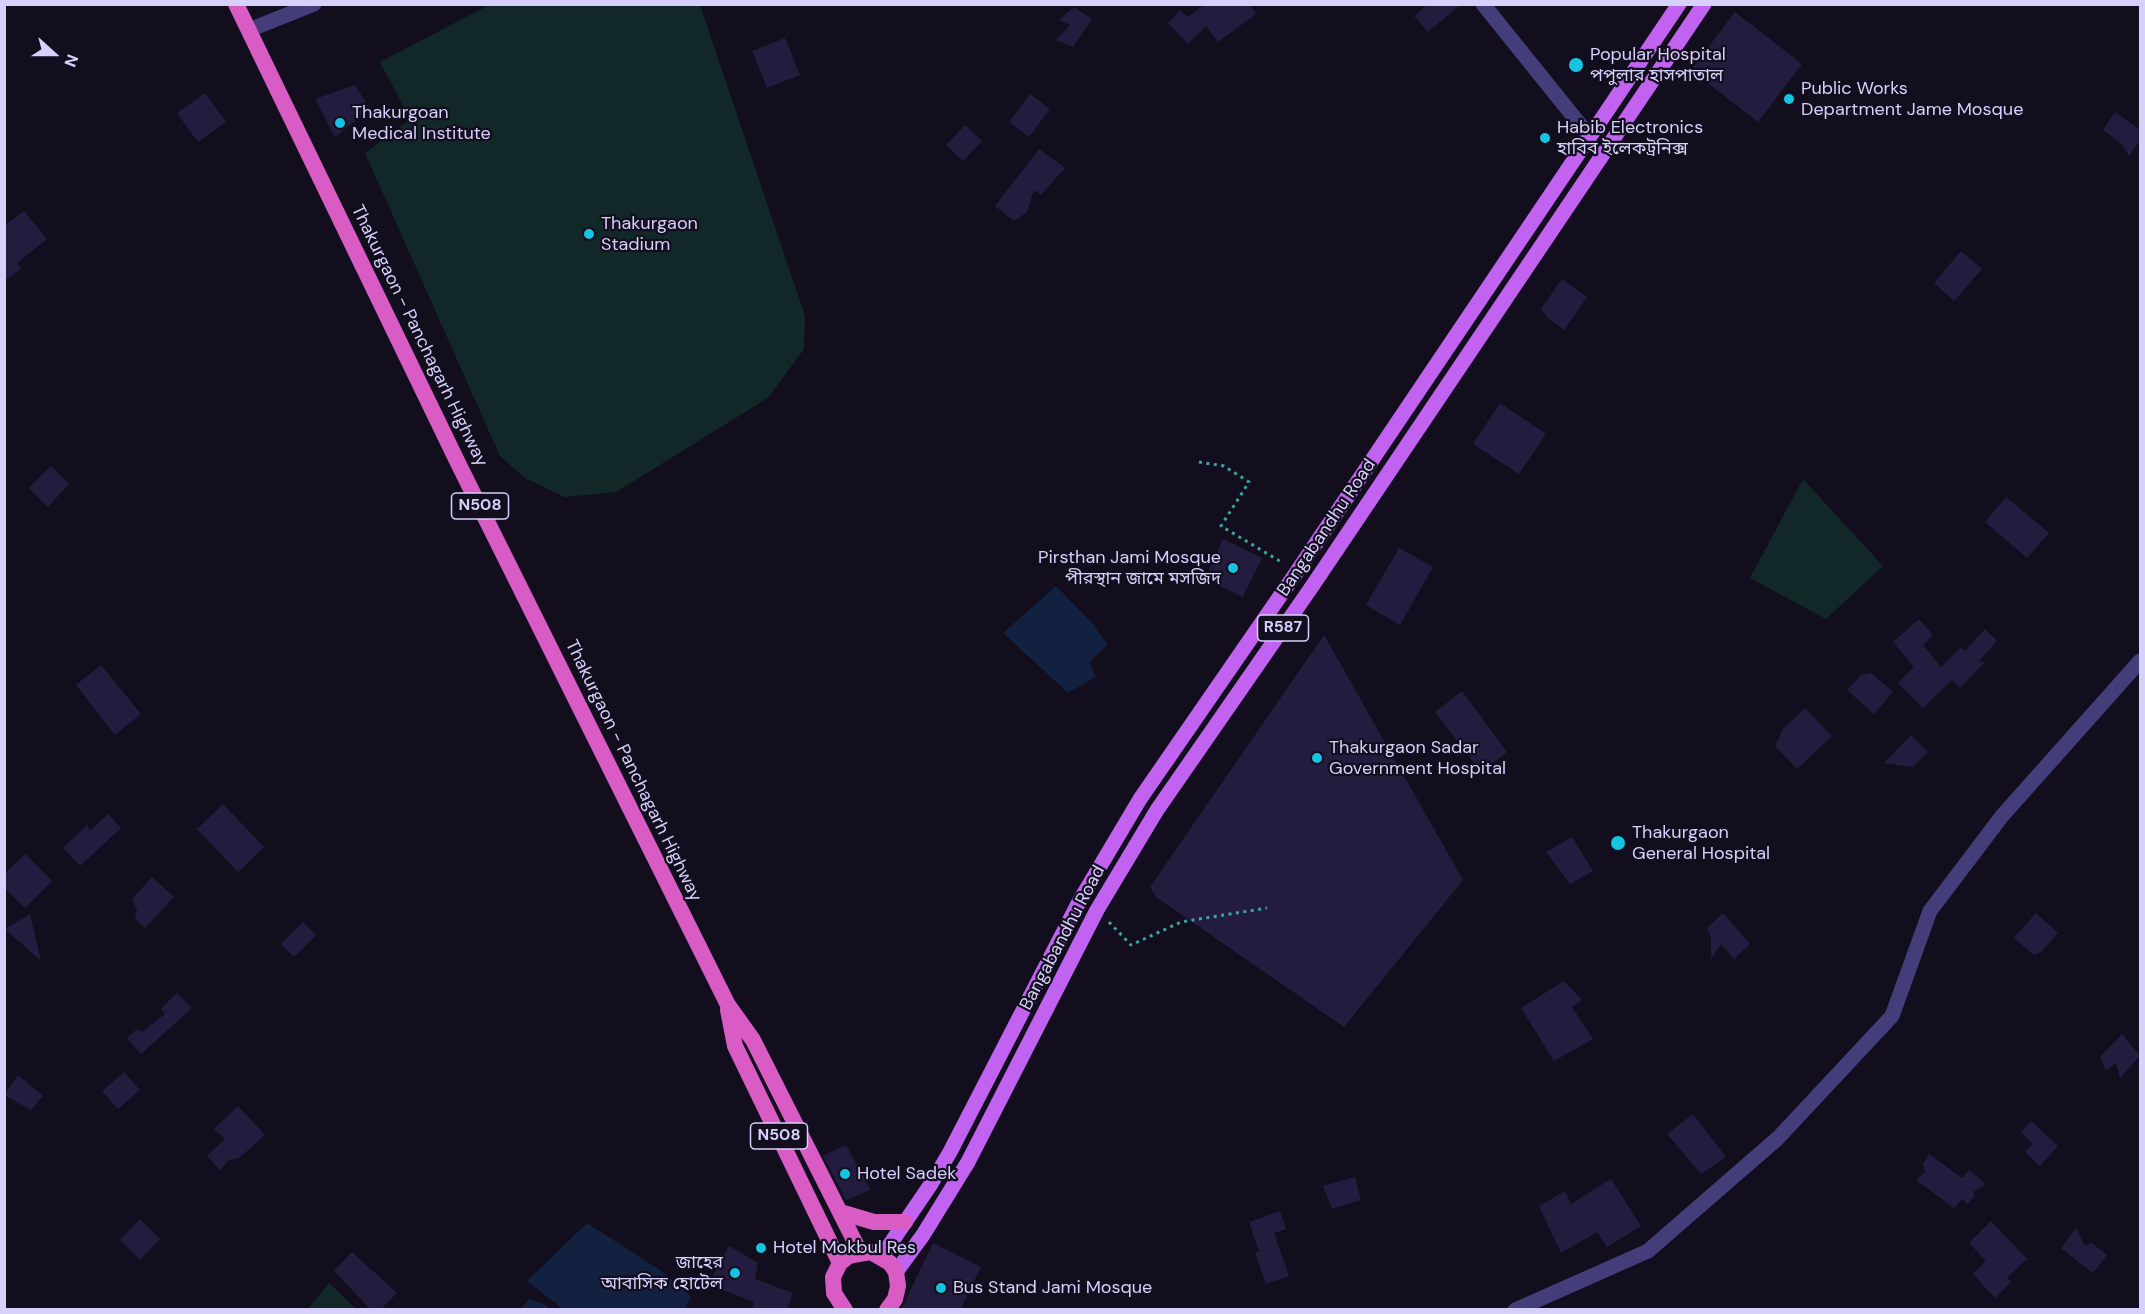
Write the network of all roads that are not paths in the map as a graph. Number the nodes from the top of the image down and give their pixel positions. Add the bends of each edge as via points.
1 (236, 4) edge
2 (314, 4) edge
3 (1483, 4) edge
4 (1679, 4) edge
5 (1704, 4) edge
6 (249, 30) junction
7 (1590, 137) junction
8 (2140, 661) edge
9 (728, 1005) junction
10 (840, 1212) junction
11 (906, 1222) junction
12 (860, 1252) junction
13 (882, 1256) junction
14 (840, 1263) junction
15 (896, 1272) junction
16 (845, 1310) edge
17 (886, 1310) edge
18 (1515, 1310) edge

1 - 6 highway, Thakurgaon - Panchagarh Highway / N508
2 - 6 street
3 - 7 street
4 - 7 main road, Bangabandhu Road / R587
5 - 15 main road, Bangabandhu Road / R587 via 1157,810 1098,910 968,1162
6 - 9 highway, Thakurgaon - Panchagarh Highway / N508
7 - 11 main road, Bangabandhu Road / R587 via 1140,799 1080,900 950,1152
8 - 18 street via 2002,816 1930,911 1892,1016 1778,1138 1648,1251
9 - 10 highway, Thakurgaon - Panchagarh Highway / N508 via 753,1040
9 - 14 highway, Thakurgaon - Panchagarh Highway / N508 via 735,1046
10 - 11 highway via 874,1222
10 - 12 highway, Thakurgaon - Panchagarh Highway / N508
11 - 13 main road, Bangabandhu Road / R587
12 - 13 highway
12 - 14 highway
13 - 15 highway
14 - 16 highway via 833,1277 834,1293
15 - 17 highway via 895,1299

